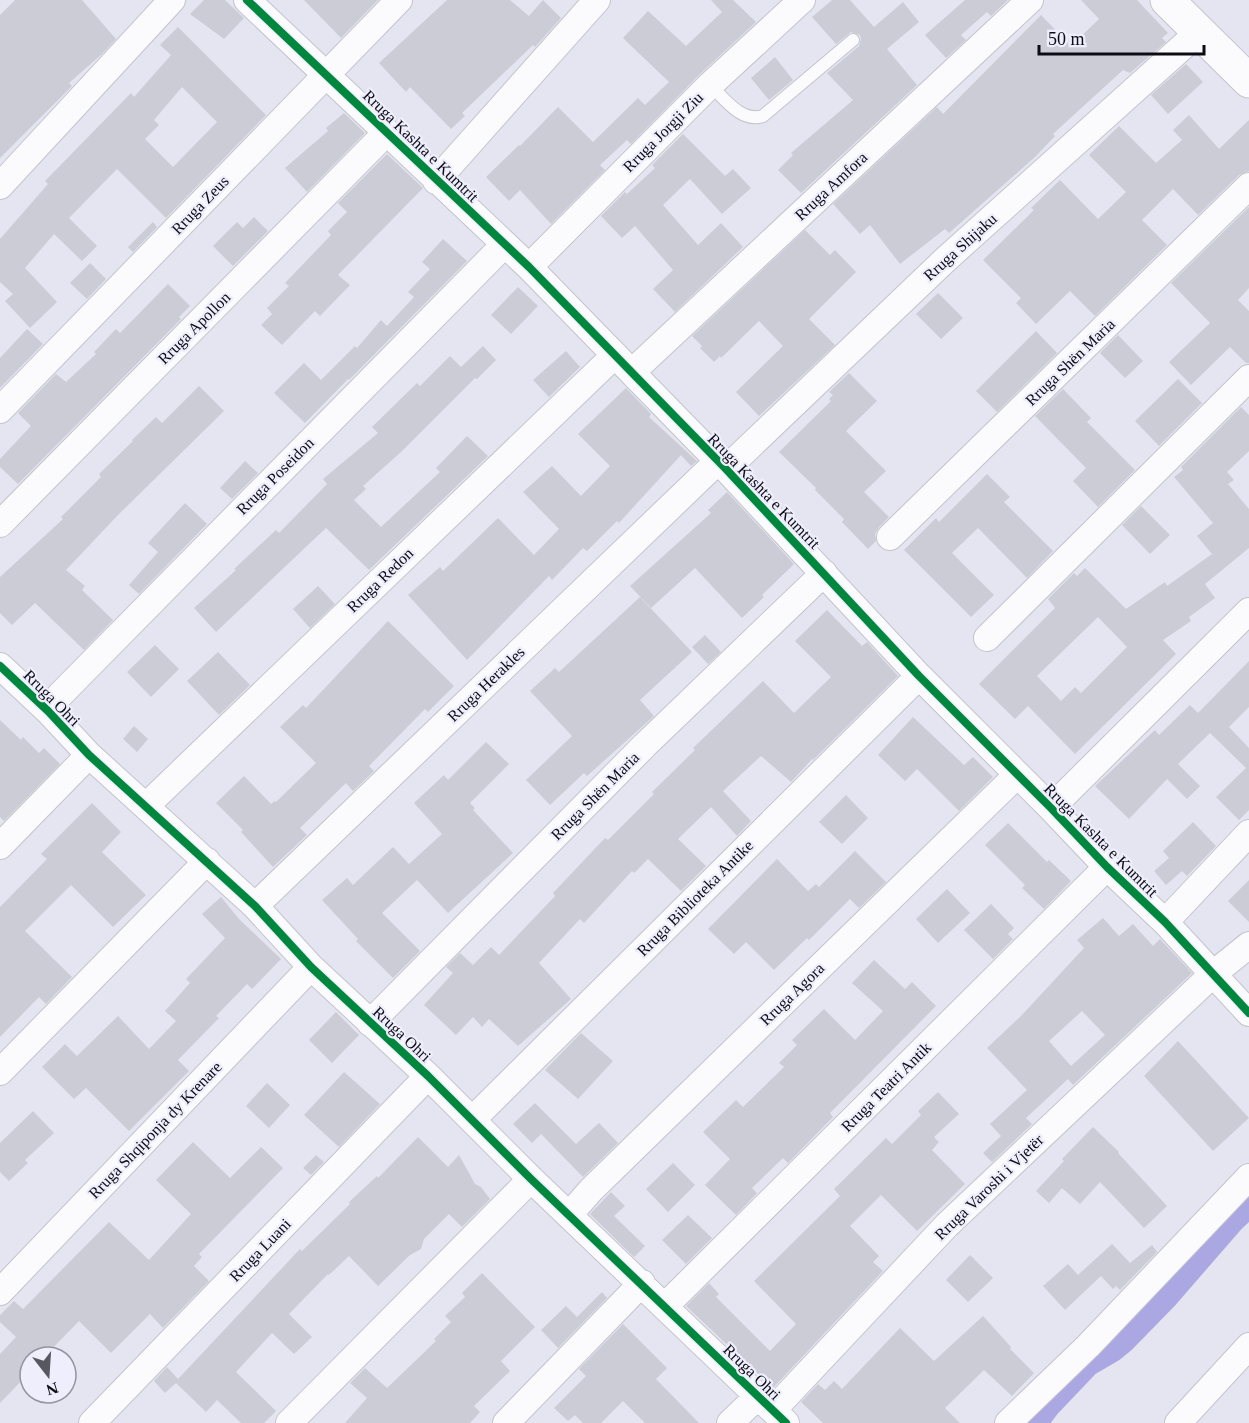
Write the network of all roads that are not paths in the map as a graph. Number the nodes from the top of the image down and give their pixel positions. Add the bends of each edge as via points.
1 (172, 0) edge
2 (247, 0) edge
3 (399, 0) edge
4 (597, 0) edge
5 (802, 0) edge
6 (1030, 0) edge
7 (1167, 0) edge
8 (1199, 32) junction
9 (853, 40) dead end
10 (327, 75) junction
11 (1249, 81) edge
12 (710, 85) junction
13 (387, 132) junction
14 (436, 181) junction
15 (0, 186) edge
16 (1249, 186) edge
17 (505, 244) junction
18 (528, 267) junction
19 (623, 363) junction
20 (1249, 378) edge
21 (0, 410) edge
22 (722, 466) junction
23 (0, 524) edge
24 (891, 537) dead end
25 (824, 573) junction
26 (1249, 611) edge
27 (987, 638) dead end
28 (0, 666) edge
29 (919, 676) junction
30 (48, 711) junction
31 (89, 755) junction
32 (1017, 775) junction
33 (146, 806) junction
34 (1051, 808) junction
35 (1249, 833) edge
36 (0, 846) edge
37 (207, 861) junction
38 (1107, 867) junction
39 (255, 906) junction
40 (1165, 922) junction
41 (1249, 945) edge
42 (311, 967) junction
43 (1213, 974) junction
44 (1249, 1013) edge
45 (370, 1023) junction
46 (0, 1072) edge
47 (428, 1077) junction
48 (472, 1120) junction
49 (1249, 1178) edge
50 (531, 1179) junction
51 (569, 1215) junction
52 (642, 1283) junction
53 (0, 1292) edge
54 (665, 1306) junction
55 (1249, 1346) edge
56 (772, 1410) edge
57 (92, 1423) edge
58 (289, 1423) edge
59 (506, 1423) edge
60 (730, 1423) edge
61 (1008, 1423) edge
62 (1178, 1423) edge

1 - 15 street
2 - 10 street, Rruga Kashta e Kumtrit
3 - 10 street, Rruga Zeus
4 - 14 street
5 - 12 street, Rruga Jorgji Ziu
6 - 19 street, Rruga Amfora
7 - 8 main road
8 - 11 main road
8 - 22 street, Rruga Shijaku
9 - 12 lane via 763,116 754,119 744,117
10 - 13 street, Rruga Kashta e Kumtrit
10 - 21 street, Rruga Zeus
12 - 18 street, Rruga Jorgji Ziu
13 - 14 street, Rruga Kashta e Kumtrit
13 - 23 street, Rruga Apollon
14 - 17 street, Rruga Kashta e Kumtrit
16 - 24 street, Rruga Shën Maria
17 - 18 street, Rruga Kashta e Kumtrit
17 - 30 street, Rruga Poseidon
18 - 19 street, Rruga Kashta e Kumtrit
19 - 22 street, Rruga Kashta e Kumtrit
19 - 33 street, Rruga Redon
20 - 27 street
22 - 25 street, Rruga Kashta e Kumtrit
22 - 39 street, Rruga Herakles
25 - 29 street, Rruga Kashta e Kumtrit
25 - 45 street, Rruga Shën Maria via 645,745
26 - 34 street
28 - 30 street, Rruga Ohri
29 - 32 street, Rruga Kashta e Kumtrit
29 - 48 street, Rruga Biblioteka Antike
30 - 31 street, Rruga Ohri
31 - 33 street, Rruga Ohri
31 - 36 street
32 - 34 street, Rruga Kashta e Kumtrit
32 - 51 street, Rruga Agora
33 - 37 street, Rruga Ohri
34 - 38 street, Rruga Kashta e Kumtrit
35 - 40 street
37 - 39 street, Rruga Ohri
37 - 46 street
38 - 40 street, Rruga Kashta e Kumtrit
38 - 54 street, Rruga Teatri Antik
39 - 42 street, Rruga Ohri
40 - 43 street, Rruga Kashta e Kumtrit
41 - 43 street, Rruga Varoshi i Vjetër
42 - 45 street, Rruga Ohri
42 - 53 street, Rruga Shqiponja dy Krenare
43 - 44 street, Rruga Kashta e Kumtrit
43 - 56 street, Rruga Varoshi i Vjetër via 948,1226
45 - 47 street, Rruga Ohri
47 - 48 street, Rruga Ohri
47 - 57 street, Rruga Luani
48 - 50 street, Rruga Ohri
49 - 61 street via 1088,1346
50 - 51 street, Rruga Ohri
50 - 58 street
51 - 52 street, Rruga Ohri
52 - 54 street, Rruga Ohri
52 - 59 street
54 - 56 street, Rruga Ohri
55 - 62 street
56 - 60 street, Rruga Varoshi i Vjetër

